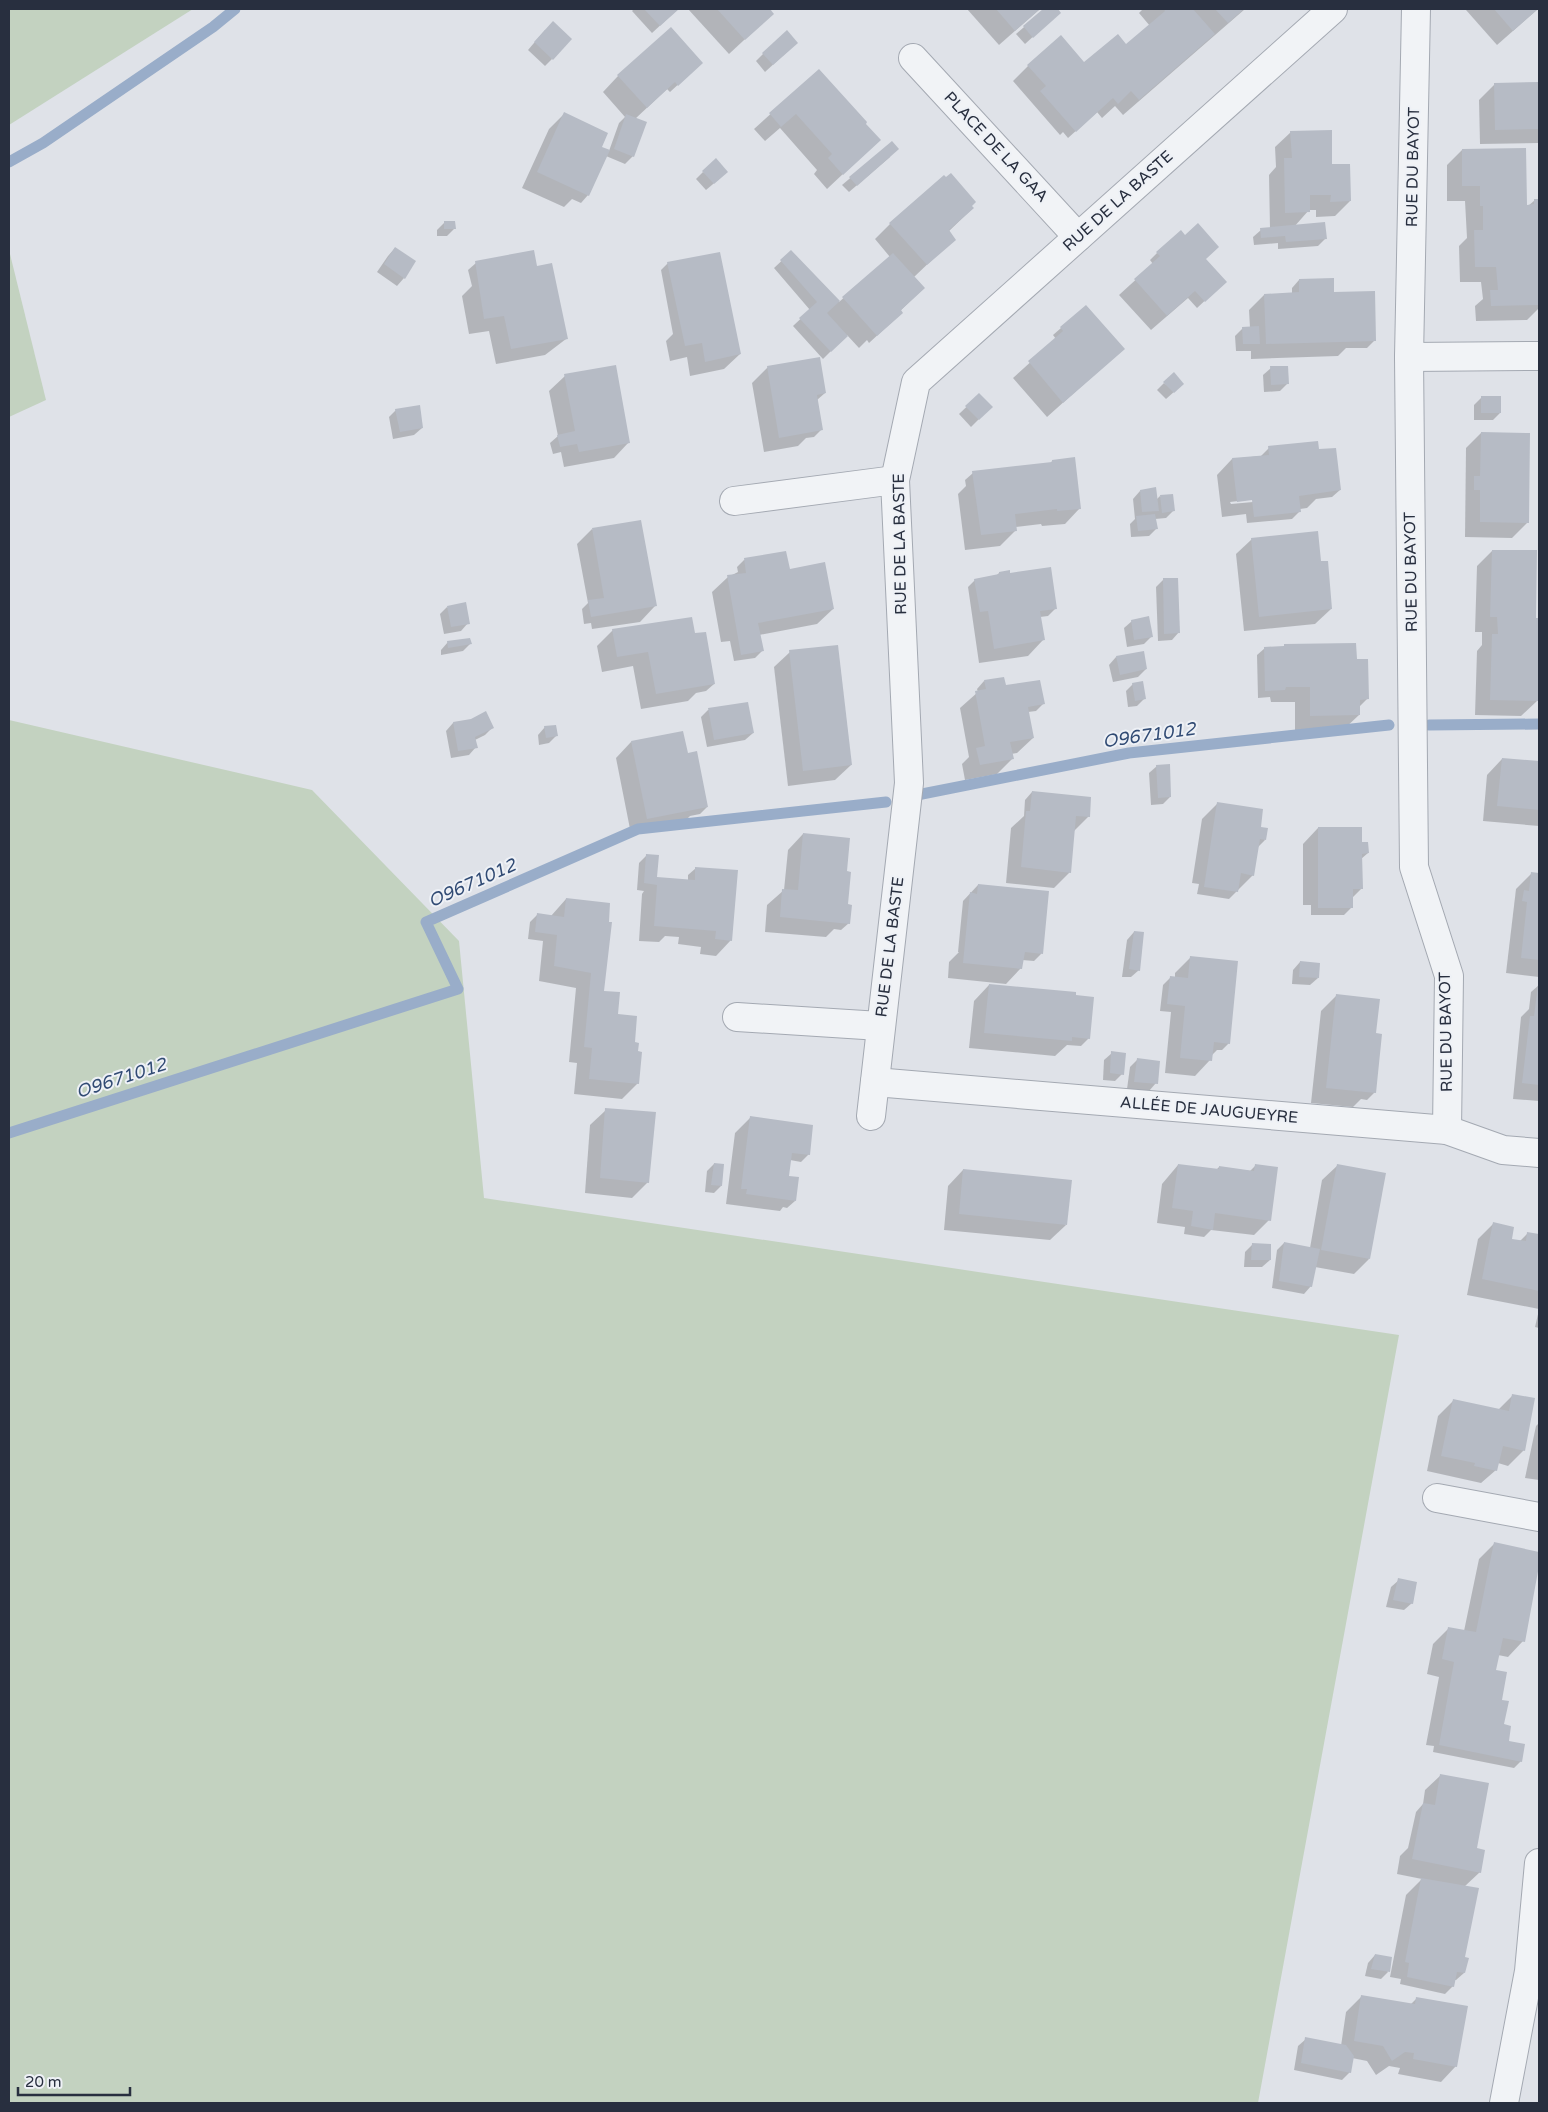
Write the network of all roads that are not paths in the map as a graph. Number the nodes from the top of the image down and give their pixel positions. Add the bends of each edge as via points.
1 (1334, 9) edge
2 (1416, 9) edge
3 (913, 58) dead end
4 (1078, 237) junction
5 (1539, 356) edge
6 (1409, 357) junction
7 (895, 480) junction
8 (734, 501) dead end
9 (737, 1016) dead end
10 (880, 1026) junction
11 (875, 1082) junction
12 (871, 1116) dead end
13 (1447, 1130) junction
14 (1539, 1153) edge
15 (1437, 1498) dead end
16 (1539, 1518) edge
17 (1539, 1863) edge
18 (1504, 2103) edge

1 - 4 street, RUE DE LA BASTE
2 - 6 street, RUE DU BAYOT
3 - 4 street, PLACE DE LA GAA
4 - 7 street, RUE DE LA BASTE via 916,382
5 - 6 street
6 - 13 street, RUE DU BAYOT via 1414,867 1449,976
7 - 8 street
7 - 10 street, RUE DE LA BASTE via 909,782
9 - 10 street
10 - 11 street, RUE DE LA BASTE
11 - 12 street, RUE DE LA BASTE
11 - 13 street, ALLÉE DE JAUGUEYRE
13 - 14 street, ALLÉE DE JAUGUEYRE via 1503,1150
15 - 16 street
17 - 18 street via 1529,1972

